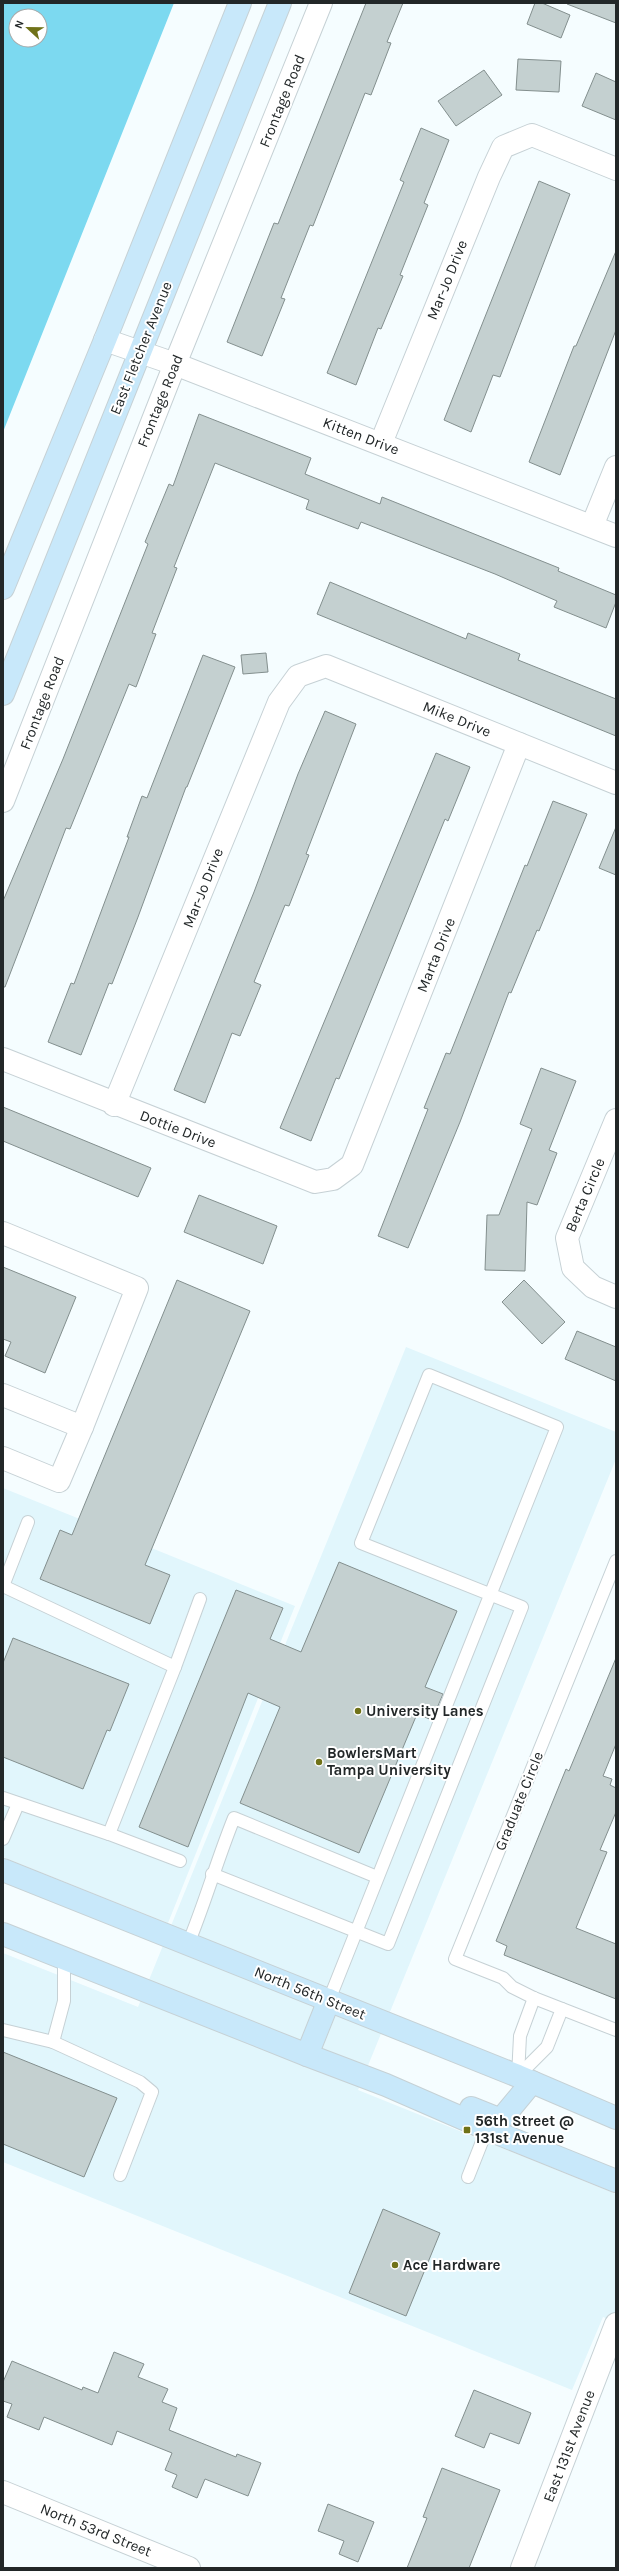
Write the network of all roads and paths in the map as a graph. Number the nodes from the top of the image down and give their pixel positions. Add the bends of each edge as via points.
1 (240, 3) edge
2 (280, 3) edge
3 (321, 3) edge
4 (616, 169) edge
5 (105, 340) junction
6 (140, 352) junction
7 (175, 364) junction
8 (381, 443) junction
9 (616, 467) edge
10 (592, 526) junction
11 (616, 536) edge
12 (3, 588) edge
13 (298, 676) joint
14 (3, 694) edge
15 (519, 744) junction
16 (616, 783) edge
17 (3, 801) edge
18 (3, 1059) edge
19 (114, 1105) junction
20 (616, 1120) edge
21 (352, 1165) joint
22 (3, 1233) edge
23 (616, 1297) edge
24 (3, 1395) edge
25 (82, 1427) junction
26 (3, 1458) edge
27 (28, 1522) dead end
28 (616, 1561) edge
29 (613, 1576) edge
30 (3, 1586) edge
31 (490, 1595) junction
32 (200, 1599) dead end
33 (175, 1667) junction
34 (3, 1798) edge
35 (18, 1804) junction
36 (109, 1834) junction
37 (3, 1839) edge
38 (180, 1861) dead end
39 (3, 1870) edge
40 (212, 1874) junction
41 (378, 1877) junction
42 (356, 1931) junction
43 (3, 1934) edge
44 (188, 1944) junction
45 (64, 1958) junction
46 (534, 1998) junction
47 (328, 2000) junction
48 (562, 2009) junction
49 (3, 2030) edge
50 (616, 2030) edge
51 (53, 2042) junction
52 (307, 2055) junction
53 (525, 2079) junction
54 (386, 2085) junction
55 (616, 2118) edge
56 (487, 2129) junction
57 (120, 2174) dead end
58 (468, 2177) dead end
59 (616, 2181) edge
60 (616, 2324) edge
61 (3, 2492) edge
62 (189, 2568) edge
63 (522, 2568) edge

1 - 5 main road
2 - 6 main road, East Fletcher Avenue
3 - 7 street, Frontage Road
4 - 8 street, Mar-Jo Drive via 532,135 503,147
5 - 6 street, Kitten Drive
5 - 12 main road
6 - 7 street, Kitten Drive
6 - 14 main road, East Fletcher Avenue
7 - 8 street, Kitten Drive
7 - 17 street, Frontage Road
8 - 10 street, Kitten Drive
9 - 10 street
10 - 11 street, Kitten Drive
13 - 15 street, Mike Drive via 326,666
13 - 19 street, Mar-Jo Drive via 279,702
15 - 16 street, Mike Drive
15 - 21 street, Marta Drive
18 - 19 street, Dottie Drive
19 - 21 street, Dottie Drive via 315,1182 332,1179
20 - 23 street, Berta Circle via 567,1238 573,1268 593,1287
22 - 25 street via 137,1288
24 - 25 street
25 - 26 street via 59,1481
27 - 30 lane
28 - 29 lane, Graduate Circle
29 - 46 lane, Graduate Circle via 456,1960 503,1978 512,1987
30 - 33 lane
31 - 31 lane via 362,1542 429,1375 557,1427
31 - 41 lane
31 - 42 lane via 522,1607 388,1944
32 - 33 lane
33 - 36 lane
34 - 35 lane
35 - 36 lane
35 - 37 lane
36 - 38 lane
39 - 44 main road, North 56th Street
40 - 41 lane via 234,1818
40 - 42 lane
40 - 44 lane via 208,1894
41 - 42 lane
42 - 47 lane
43 - 45 main road
44 - 47 main road, North 56th Street
45 - 51 lane via 64,2001
45 - 52 main road
46 - 48 lane, Graduate Circle
46 - 53 lane via 520,2036
47 - 52 main road
47 - 53 main road, North 56th Street
48 - 50 lane, Graduate Circle
48 - 53 lane via 547,2047
49 - 51 lane
51 - 57 lane via 140,2082 152,2092
52 - 54 main road
53 - 54 main road via 508,2112 503,2117 496,2118 416,2087
53 - 55 main road, North 56th Street
54 - 56 main road
56 - 58 lane
56 - 59 main road
60 - 63 street, East 131st Avenue
61 - 62 street, North 53rd Street

